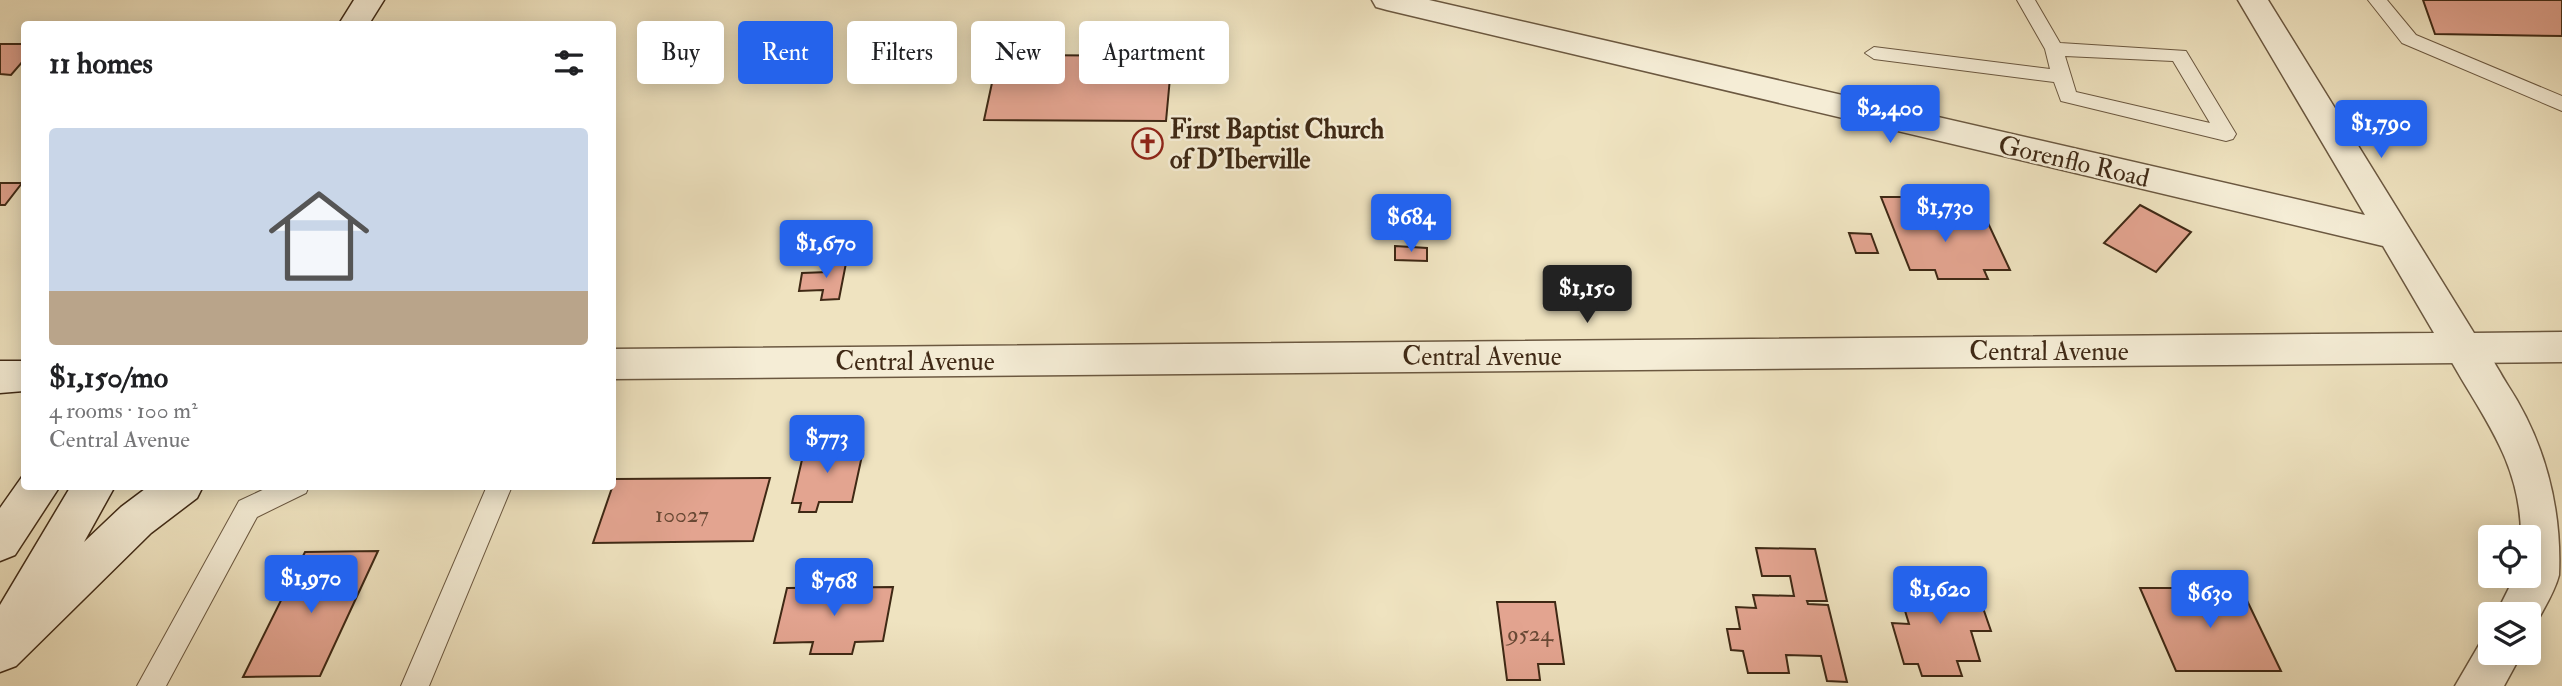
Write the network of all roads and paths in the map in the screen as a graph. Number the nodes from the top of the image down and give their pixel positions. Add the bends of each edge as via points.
1 (369, 0) edge
2 (2026, 0) edge
3 (2253, 0) edge
4 (2377, 0) edge
5 (1400, 1) edge
6 (356, 21) edge
7 (2054, 49) junction
8 (1874, 53) dead end
9 (2063, 77) junction
10 (2562, 104) edge
11 (2393, 235) junction
12 (2562, 347) edge
13 (2463, 348) junction
14 (616, 363) edge
15 (21, 376) edge
16 (0, 377) edge
17 (36, 490) edge
18 (92, 490) edge
19 (177, 490) edge
20 (288, 490) edge
21 (498, 490) edge
22 (0, 542) edge
23 (2524, 602) edge
24 (0, 649) edge
25 (2491, 665) edge
26 (151, 686) edge
27 (415, 686) edge
28 (2478, 686) edge

1 - 6 street
2 - 7 lane
3 - 11 street
4 - 10 lane via 2409,39
5 - 11 street, Gorenflo Road
7 - 9 lane
7 - 9 lane via 2179,55 2226,134 2068,96
8 - 9 lane
11 - 13 street
12 - 13 street, Central Avenue
13 - 14 street, Central Avenue
13 - 23 street via 2537,472 2546,524 2537,576
15 - 16 street
17 - 22 street
18 - 24 street
19 - 24 street via 136,520
20 - 26 lane via 248,509
21 - 27 lane
25 - 28 street

